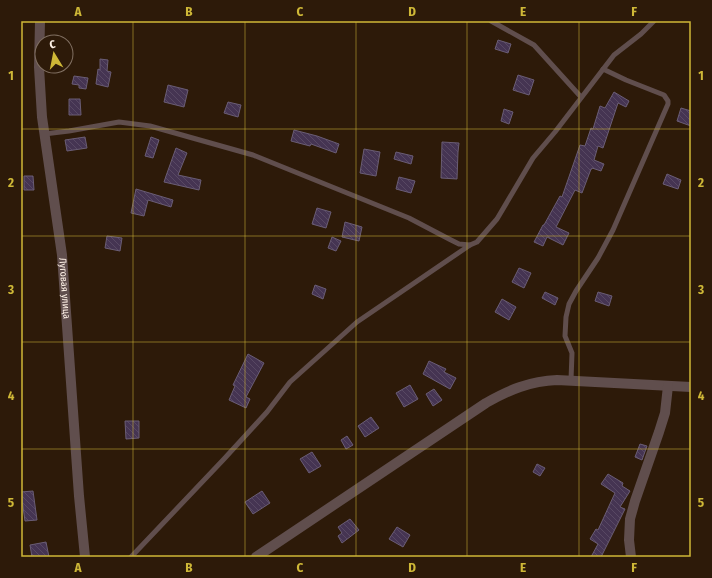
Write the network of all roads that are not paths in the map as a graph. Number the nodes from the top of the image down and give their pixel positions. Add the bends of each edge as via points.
1 (40, 21) edge
2 (492, 21) edge
3 (654, 21) edge
4 (603, 69) junction
5 (582, 98) junction
6 (44, 134) junction
7 (470, 245) junction
8 (572, 380) junction
9 (668, 386) junction
10 (691, 387) edge
11 (85, 557) edge
12 (131, 557) edge
13 (256, 557) edge
14 (631, 557) edge

1 - 6 street, Луговая улица via 39,67
2 - 5 lane via 534,45
3 - 4 lane via 614,55
4 - 5 lane
4 - 8 lane via 664,95 668,104 613,230 569,304 565,336 572,353
5 - 7 lane via 533,158 497,219 477,242
6 - 7 lane via 119,122 150,126 253,155 409,218 459,244
6 - 11 street, Луговая улица via 62,255
7 - 12 lane via 356,322 290,382 267,412
8 - 9 street
8 - 13 street via 544,380 528,384 486,403
9 - 10 street
9 - 14 street via 665,413 630,519

